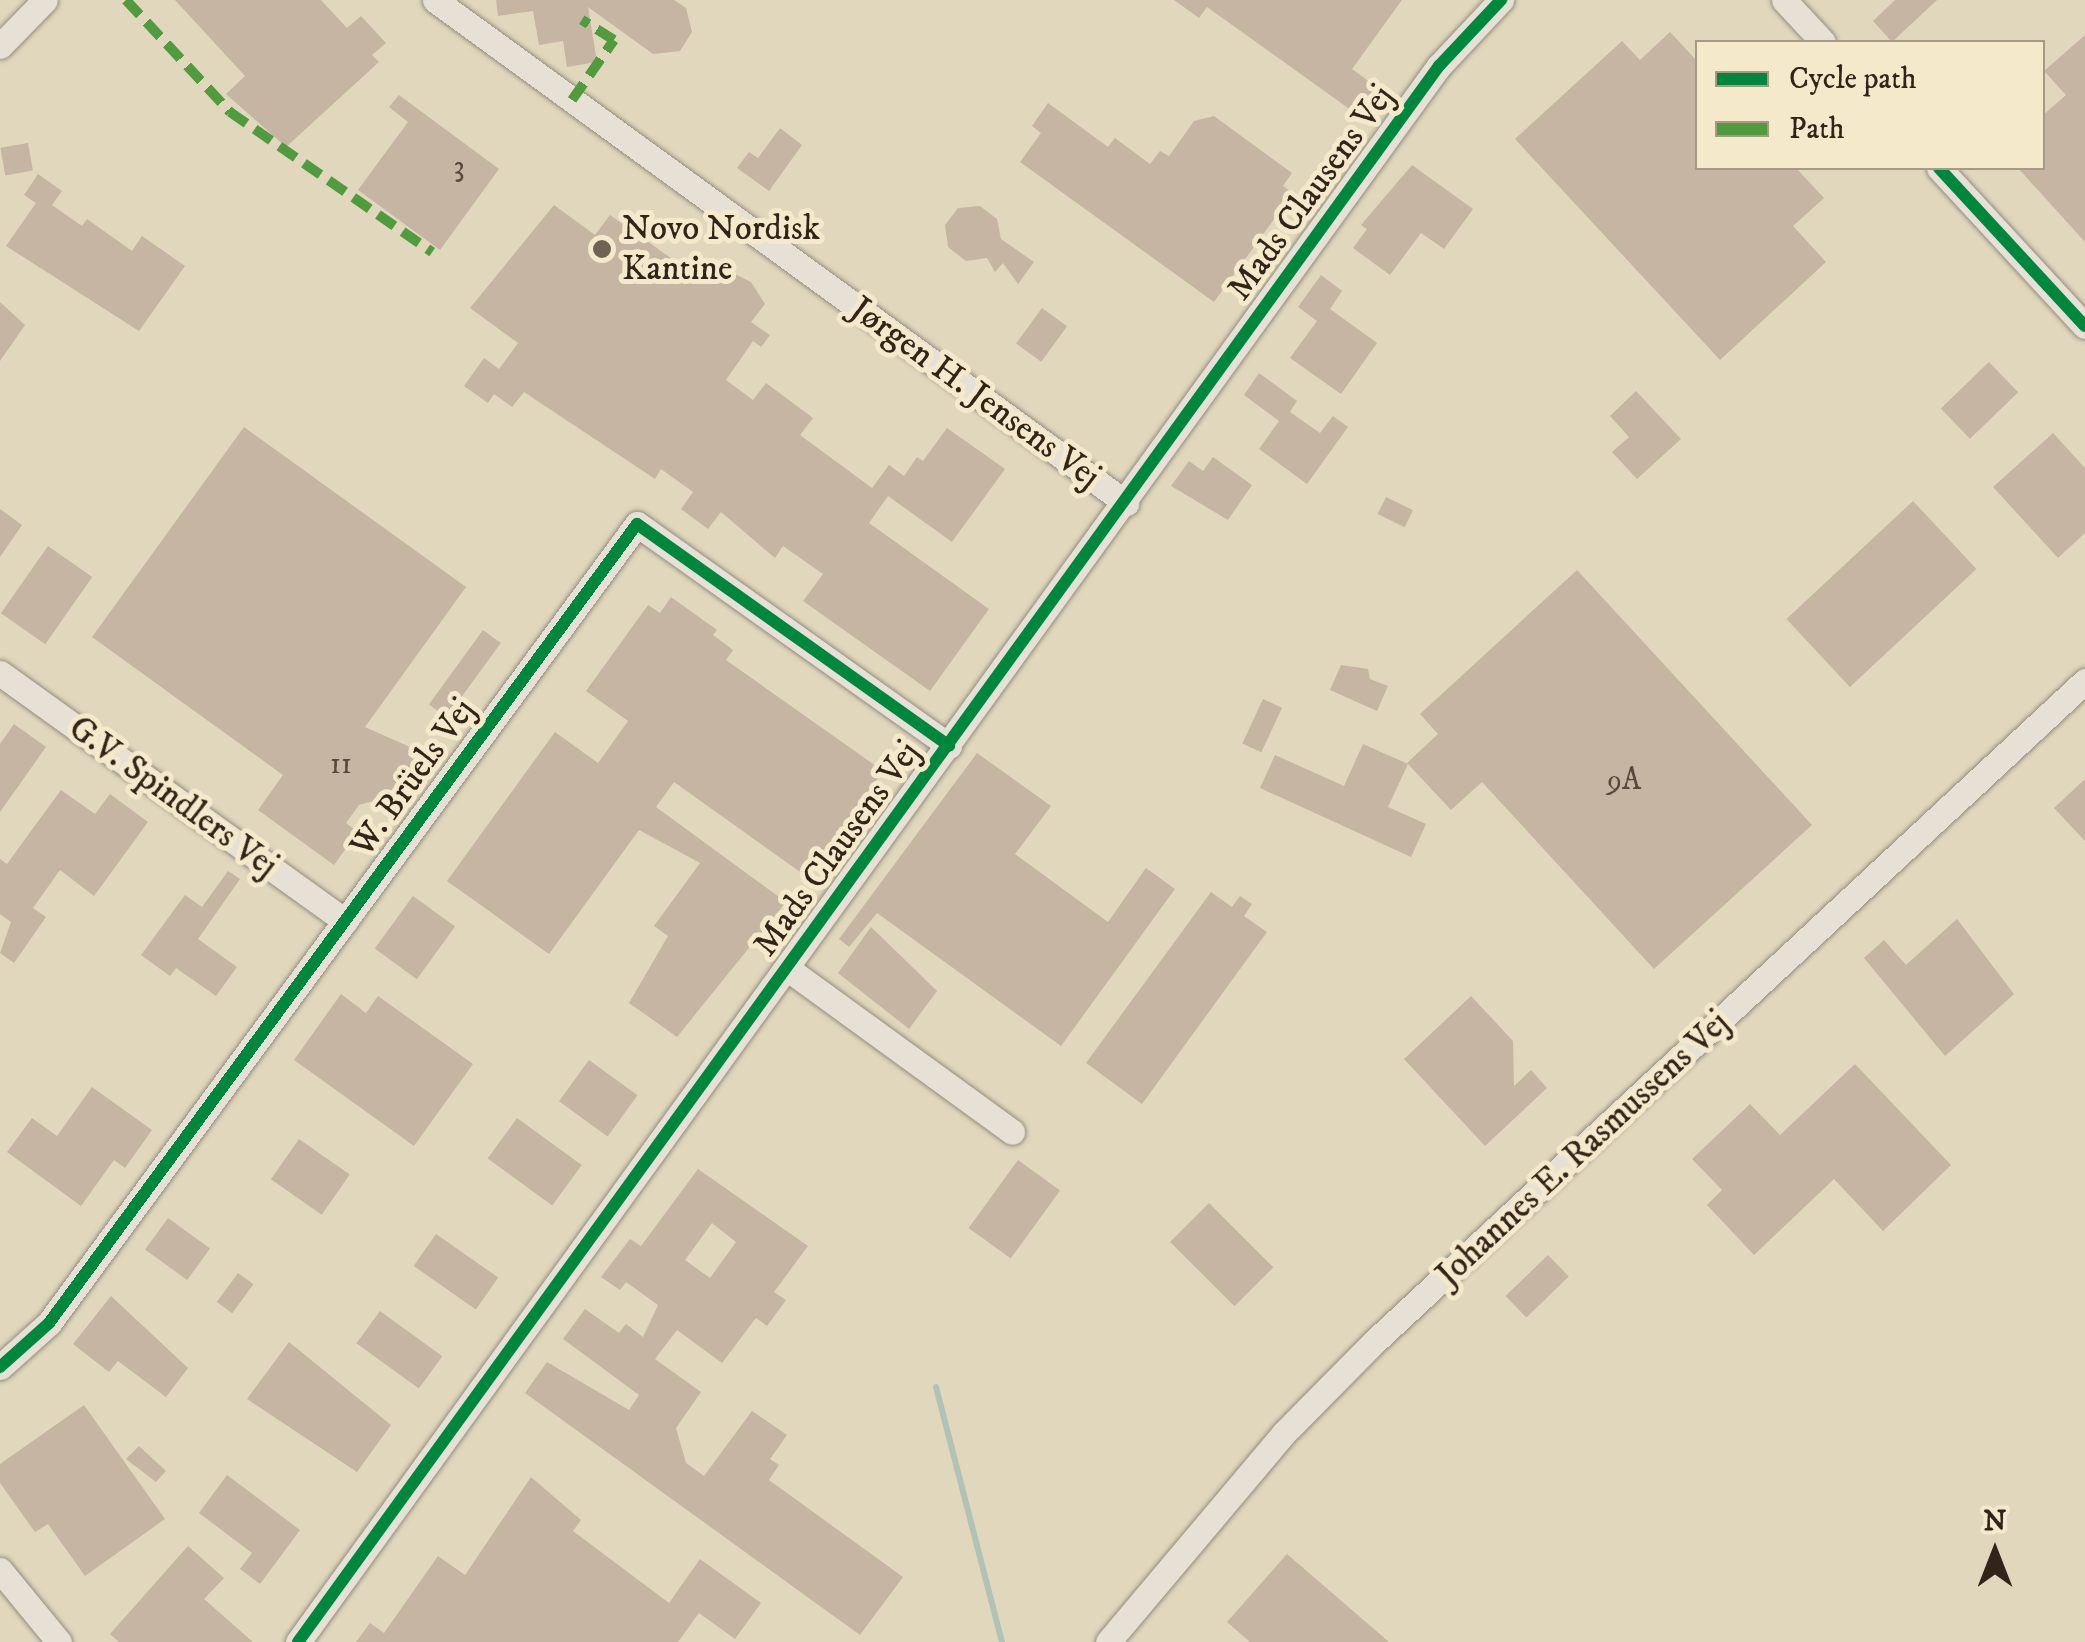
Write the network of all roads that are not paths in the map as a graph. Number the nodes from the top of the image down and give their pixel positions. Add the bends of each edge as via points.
1 (45, 0) edge
2 (435, 0) edge
3 (1501, 0) edge
4 (1784, 0) edge
5 (1822, 40) edge
6 (0, 46) edge
7 (1941, 170) edge
8 (2085, 326) edge
9 (1126, 504) junction
10 (0, 674) edge
11 (2085, 681) edge
12 (948, 746) junction
13 (345, 921) junction
14 (788, 969) junction
15 (1012, 1132) dead end
16 (0, 1367) edge
17 (0, 1570) edge
18 (59, 1642) edge
19 (298, 1642) edge
20 (1108, 1642) edge

1 - 6 street
2 - 9 street, Jørgen H. Jensens Vej
3 - 9 street, Mads Clausens Vej via 1439,66
4 - 5 street
7 - 8 street
9 - 12 street, Mads Clausens Vej
10 - 13 street, G.V. Spindlers Vej
11 - 20 street, Johannes E. Rasmussens Vej via 1374,1342 1248,1473
12 - 13 street, W. Brüels Vej via 637,524
12 - 14 street, Mads Clausens Vej
13 - 16 street, W. Brüels Vej via 49,1323
14 - 15 street
14 - 19 street, Mads Clausens Vej
17 - 18 street

